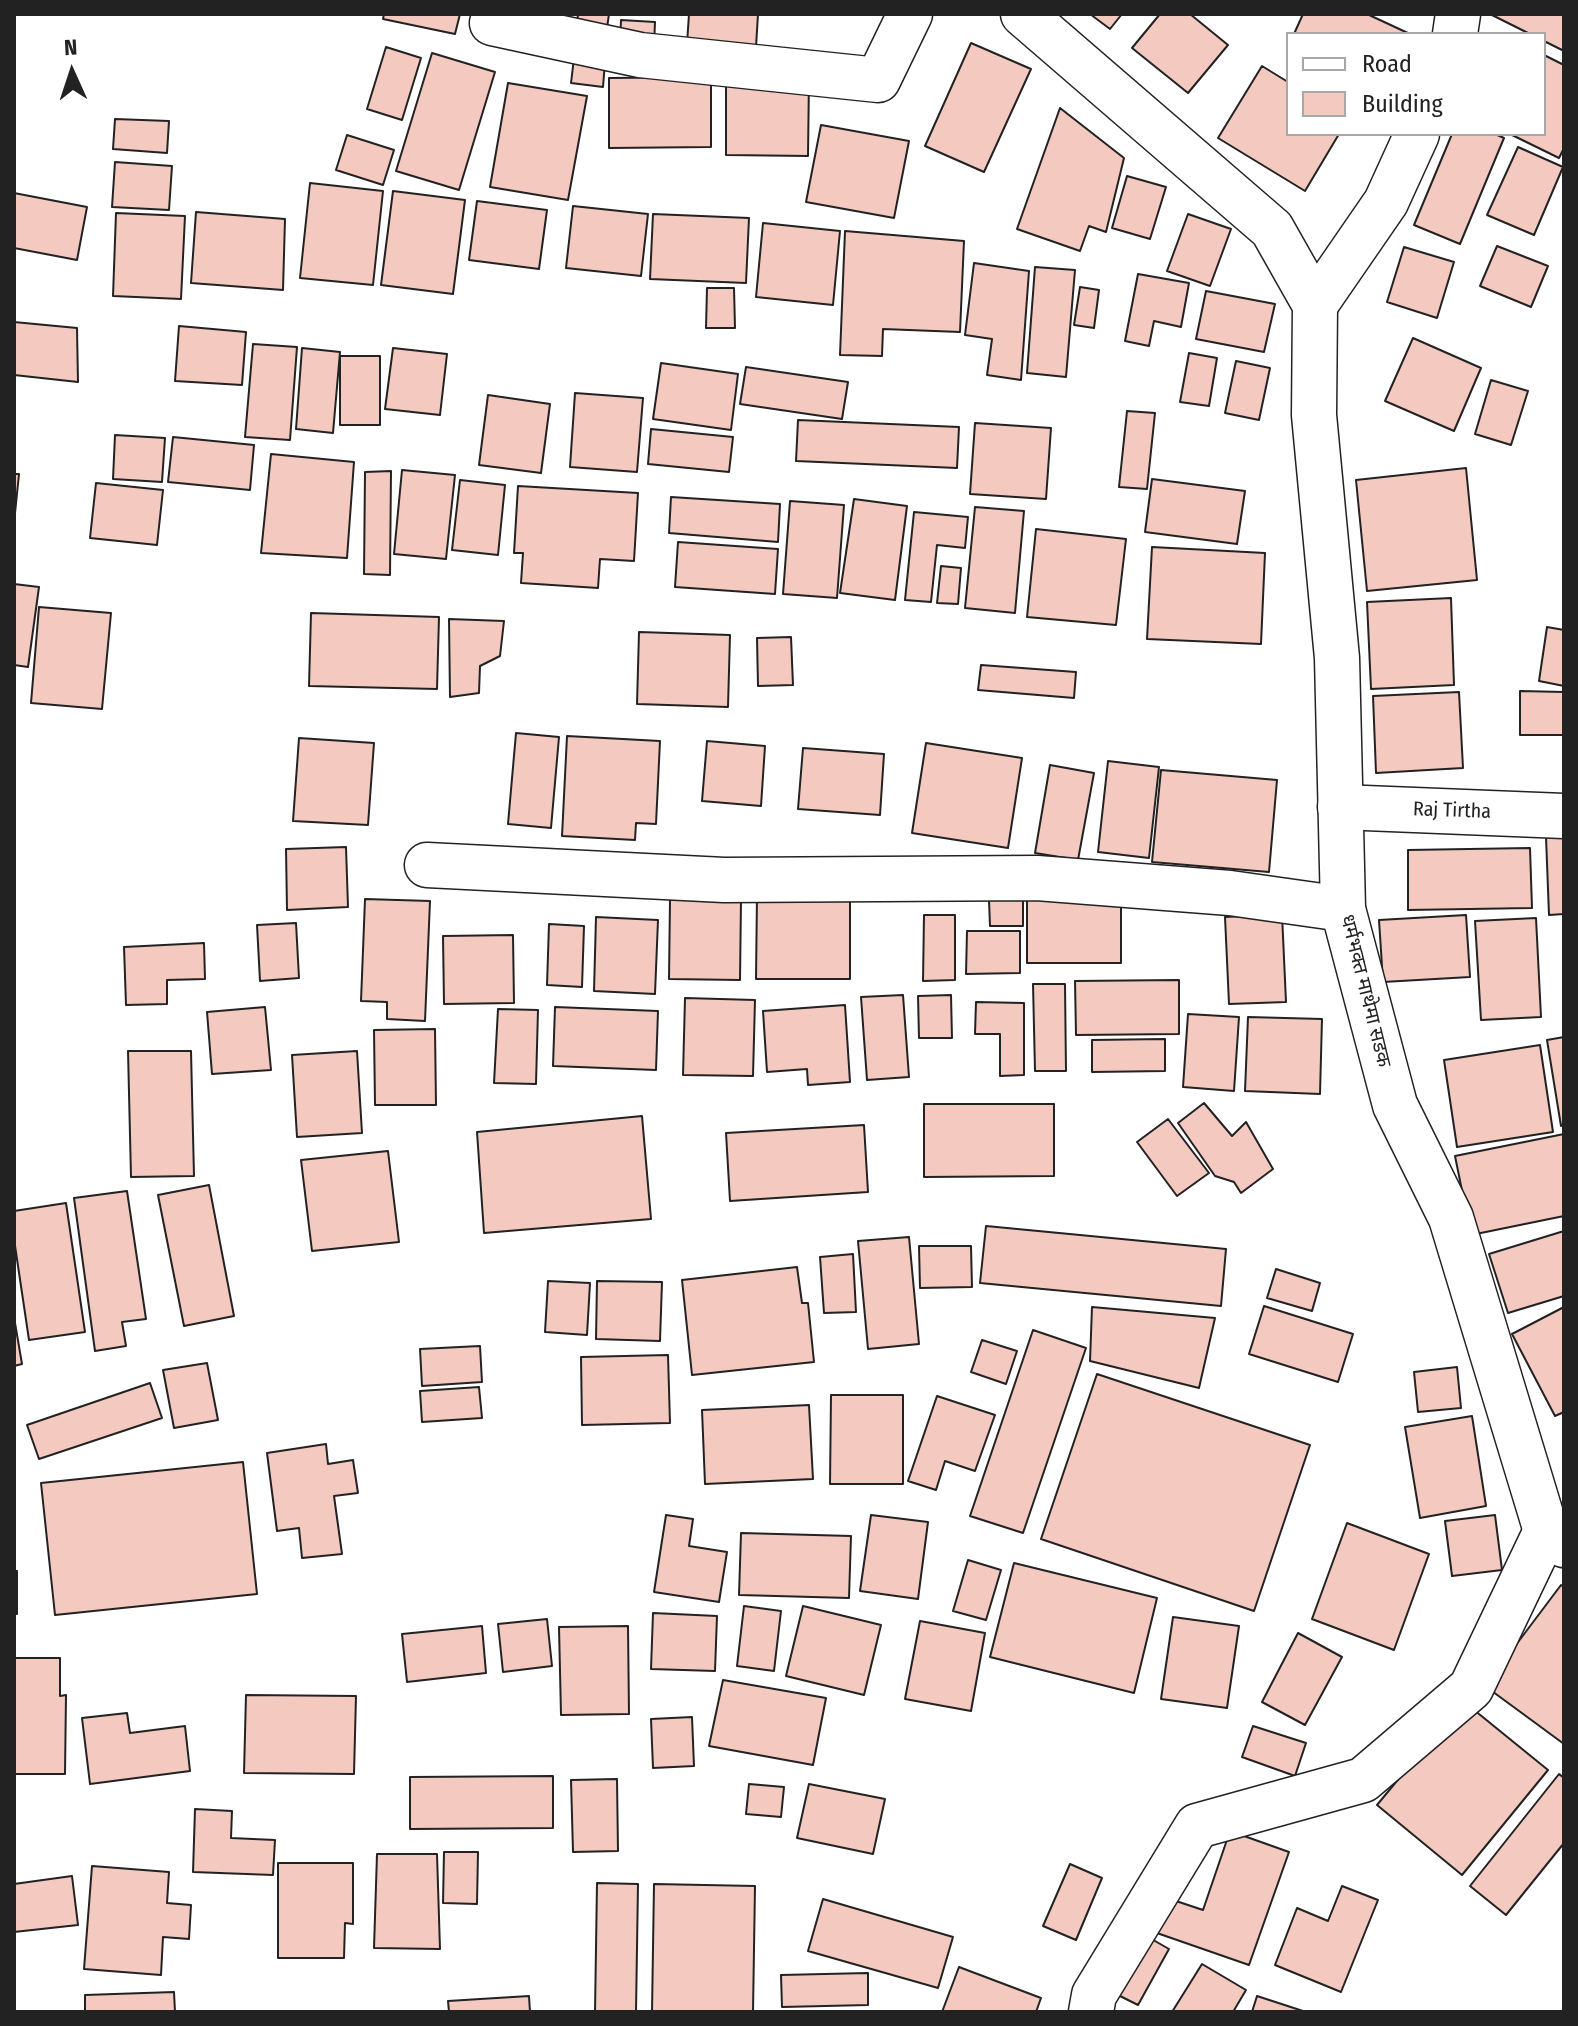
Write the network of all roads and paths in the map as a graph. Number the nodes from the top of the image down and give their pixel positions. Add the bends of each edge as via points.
1 (910, 14) edge
2 (1023, 14) edge
3 (492, 23) dead end
4 (1416, 136) edge
5 (1315, 305) junction
6 (1340, 807) junction
7 (1564, 816) edge
8 (427, 865) dead end
9 (1343, 909) junction
10 (1555, 1538) edge
11 (1091, 2012) edge

1 - 3 street via 878,80 640,55
2 - 5 street via 1272,229
4 - 5 street via 1386,202
5 - 6 street, धर्मभक्त माथेमा सडक via 1314,415 1337,658
6 - 7 street, Raj Tirtha
6 - 9 street, धर्मभक्त माथेमा सडक
8 - 9 street via 724,880 1037,878 1230,893
9 - 10 street, धर्मभक्त माथेमा सडक via 1395,1105 1451,1218
10 - 11 street via 1471,1688 1363,1780 1197,1826 1094,1995

